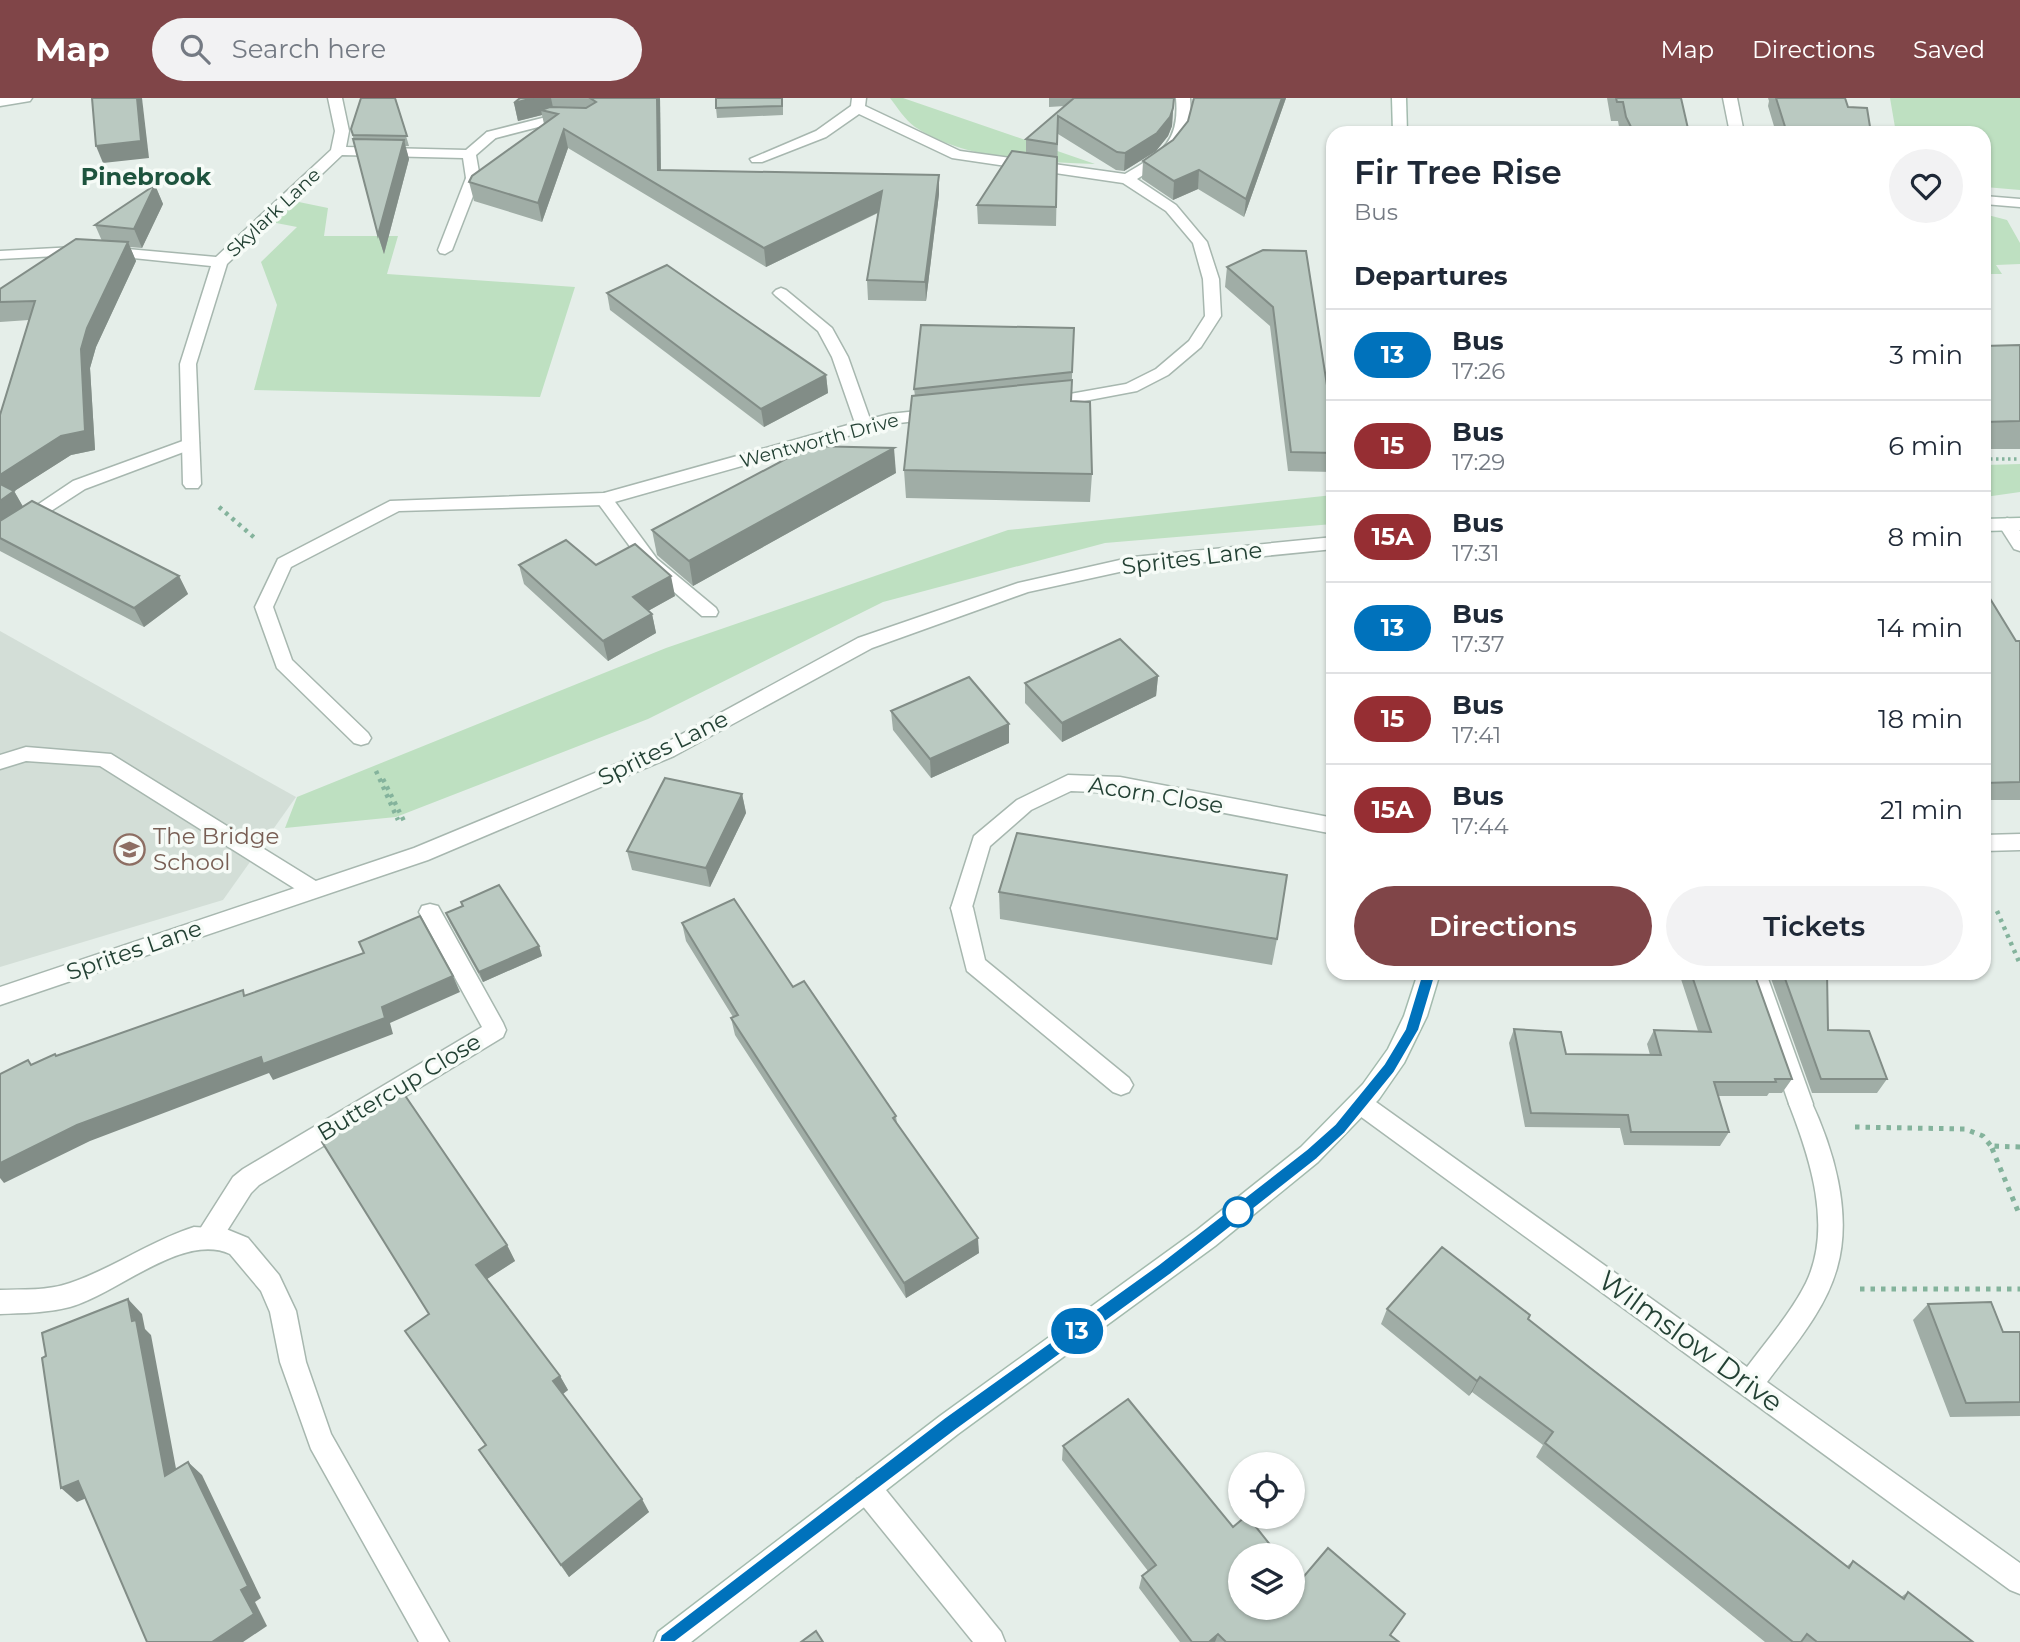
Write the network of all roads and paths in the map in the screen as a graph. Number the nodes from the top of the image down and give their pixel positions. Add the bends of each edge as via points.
1 (335, 98) edge
2 (1183, 98) edge
3 (1399, 98) edge
4 (1730, 98) edge
5 (18, 99) edge
6 (0, 103) edge
7 (859, 103) edge
8 (590, 120) edge
9 (1400, 126) edge
10 (1736, 126) edge
11 (338, 151) junction
12 (470, 154) junction
13 (757, 159) dead end
14 (1127, 179) junction
15 (1991, 201) edge
16 (2020, 203) edge
17 (444, 250) dead end
18 (0, 256) edge
19 (220, 262) junction
20 (781, 293) dead end
21 (1031, 405) edge
22 (953, 413) edge
23 (864, 426) junction
24 (191, 443) junction
25 (1991, 459) edge
26 (2020, 459) edge
27 (192, 484) joint
28 (604, 499) junction
29 (2013, 524) edge
30 (1991, 525) edge
31 (0, 538) edge
32 (1326, 543) edge
33 (2020, 545) edge
34 (284, 563) junction
35 (709, 612) dead end
36 (362, 738) joint
37 (0, 762) edge
38 (1326, 824) edge
39 (1991, 842) edge
40 (2020, 842) edge
41 (421, 854) junction
42 (312, 889) junction
43 (1997, 911) dead end
44 (430, 912) dead end
45 (2020, 964) edge
46 (1427, 980) edge
47 (1757, 980) edge
48 (0, 996) edge
49 (1121, 1085) dead end
50 (1361, 1104) junction
51 (1844, 1127) dead end
52 (1991, 1146) junction
53 (2020, 1147) edge
54 (2020, 1216) edge
55 (209, 1237) junction
56 (1847, 1289) dead end
57 (2020, 1289) edge
58 (0, 1302) edge
59 (1750, 1384) junction
60 (867, 1489) junction
61 (2020, 1580) edge
62 (435, 1642) edge
63 (668, 1642) edge
64 (991, 1642) edge

1 - 11 street, Skylark Lane via 342,131
2 - 14 street via 1187,119 1177,144
3 - 9 street
4 - 10 street
5 - 6 street
7 - 13 street via 821,134
7 - 14 street via 957,155
8 - 12 street via 554,119 492,135
11 - 12 street, Skylark Lane
11 - 19 street, Skylark Lane
12 - 17 street via 473,178
14 - 21 street via 1171,208 1200,242 1211,279 1213,316 1195,344 1162,372 1131,388
15 - 16 street
18 - 19 street via 94,250
19 - 24 street, Skylark Lane via 188,364
20 - 23 street via 824,328 840,357
22 - 23 street, Wentworth Drive
23 - 28 street, Wentworth Drive
24 - 27 street, Skylark Lane
24 - 31 street via 79,485
25 - 26 path
27 - 34 path
28 - 34 street, Wentworth Drive via 396,505
28 - 35 street via 651,563
29 - 30 street
29 - 33 street
32 - 41 street, Sprites Lane via 1133,563 1024,587 865,643 667,751
34 - 36 street via 264,607 284,663
36 - 41 path via 396,817
37 - 42 street via 26,754 104,759
38 - 49 street, Acorn Close via 1119,785 1068,783 1024,805 981,842 962,908 975,965
39 - 40 street
41 - 42 street, Sprites Lane
42 - 48 street, Sprites Lane
43 - 45 path
44 - 55 street, Buttercup Close via 495,1030 251,1177
46 - 50 street via 1411,1030
47 - 59 street via 1810,1126 1830,1225 1824,1269 1815,1291
50 - 59 street, Wilmslow Drive
50 - 60 street via 1312,1154 1260,1195
51 - 52 path via 1965,1129 1983,1136
52 - 53 path
52 - 54 path
55 - 58 street via 172,1245 71,1295
55 - 62 street via 239,1246 270,1283 283,1311 293,1362 320,1440
56 - 57 path
59 - 61 street, Wilmslow Drive
60 - 63 street
60 - 64 street

